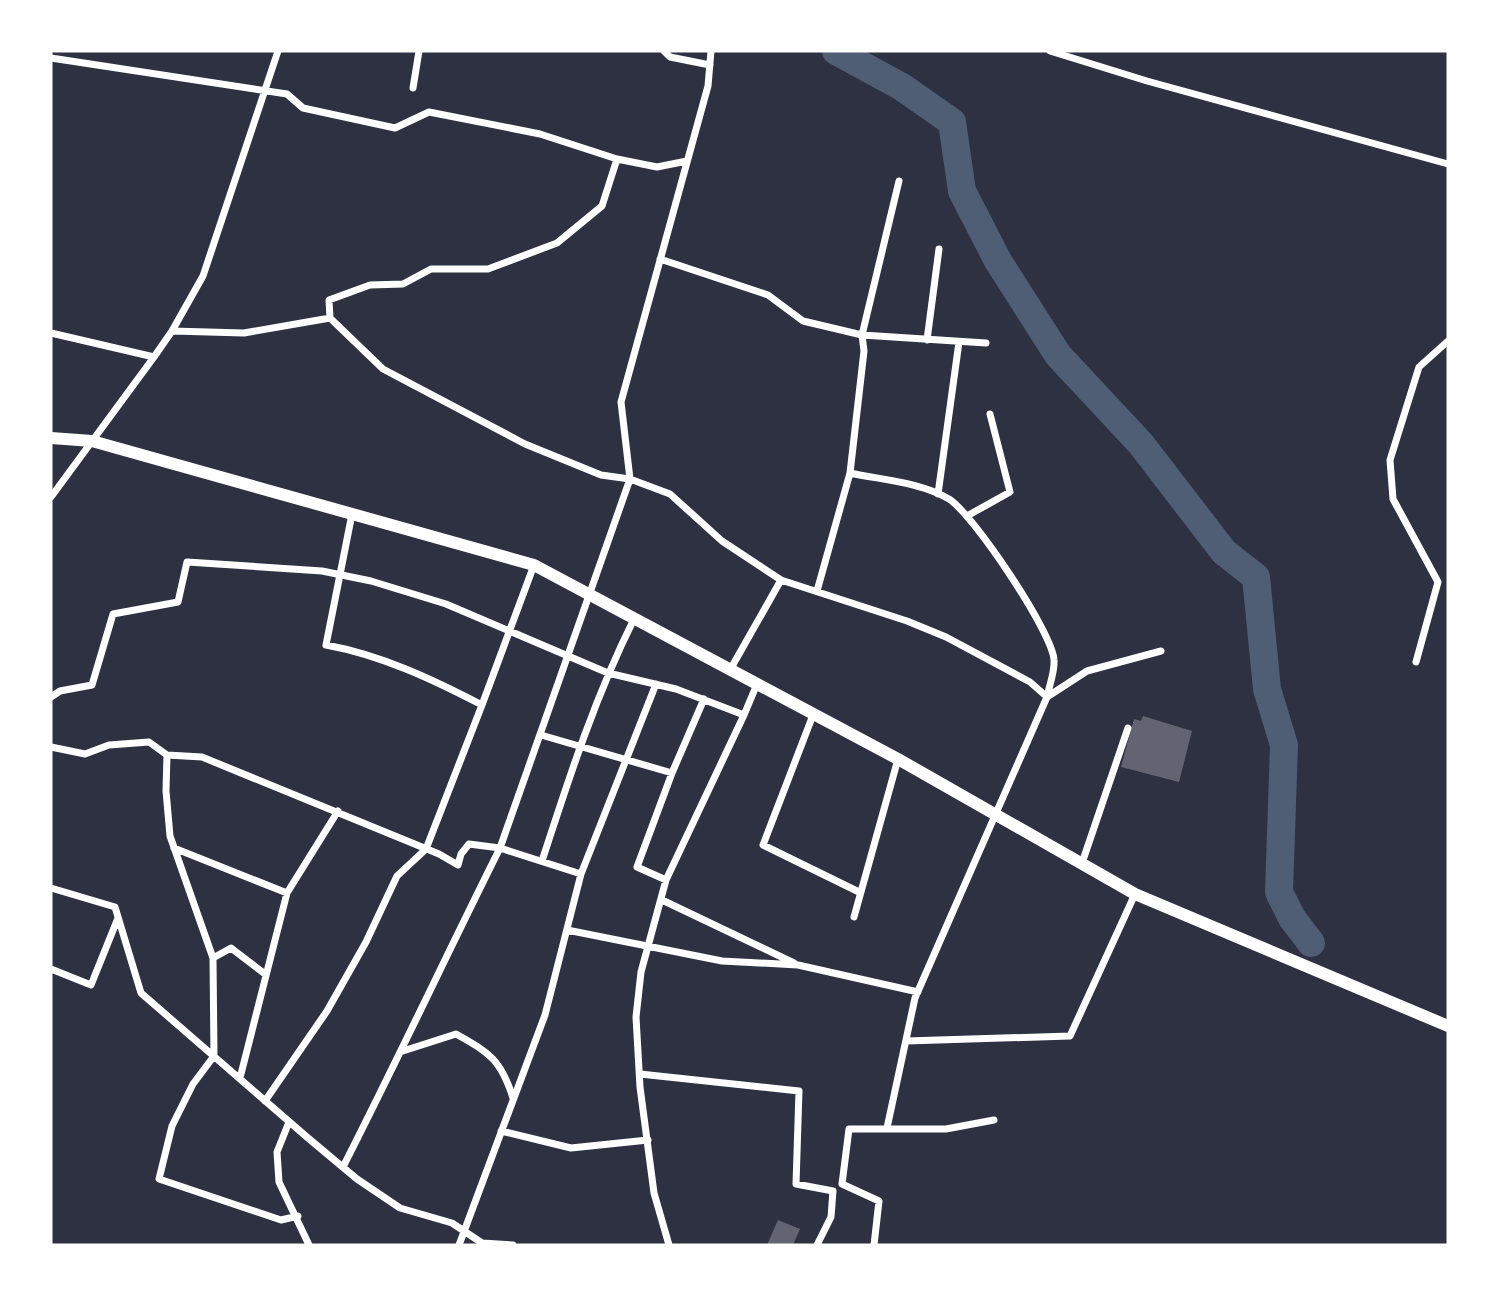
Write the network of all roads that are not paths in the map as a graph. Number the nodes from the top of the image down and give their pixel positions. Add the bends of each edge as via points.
1 (278, 51) edge
2 (419, 51) edge
3 (664, 51) edge
4 (711, 51) edge
5 (1050, 51) edge
6 (51, 58) edge
7 (710, 65) junction
8 (413, 88) dead end
9 (265, 92) junction
10 (617, 159) junction
11 (687, 161) junction
12 (1448, 164) edge
13 (899, 181) dead end
14 (939, 249) dead end
15 (660, 259) junction
16 (330, 318) junction
17 (172, 331) junction
18 (51, 333) edge
19 (862, 335) junction
20 (927, 340) junction
21 (1448, 341) edge
22 (959, 342) junction
23 (986, 344) dead end
24 (154, 357) junction
25 (990, 414) dead end
26 (51, 438) edge
27 (92, 441) junction
28 (850, 473) junction
29 (630, 479) junction
30 (938, 494) junction
31 (51, 498) edge
32 (352, 514) junction
33 (967, 516) junction
34 (534, 565) junction
35 (340, 575) junction
36 (781, 580) junction
37 (817, 591) junction
38 (591, 596) junction
39 (634, 619) junction
40 (509, 631) junction
41 (1161, 651) dead end
42 (570, 654) junction
43 (1416, 662) dead end
44 (730, 670) junction
45 (608, 673) junction
46 (656, 684) junction
47 (757, 684) junction
48 (51, 697) edge
49 (1047, 697) junction
50 (704, 699) junction
51 (482, 705) junction
52 (744, 715) junction
53 (813, 715) junction
54 (1128, 728) dead end
55 (541, 734) junction
56 (580, 745) junction
57 (51, 747) edge
58 (167, 755) junction
59 (898, 759) junction
60 (628, 760) junction
61 (672, 773) junction
62 (338, 811) junction
63 (997, 816) junction
64 (174, 848) junction
65 (500, 848) junction
66 (426, 849) junction
67 (542, 862) junction
68 (1082, 863) junction
69 (581, 874) junction
70 (666, 880) junction
71 (51, 888) edge
72 (859, 892) junction
73 (287, 893) junction
74 (1135, 894) junction
75 (662, 900) junction
76 (853, 917) dead end
77 (118, 918) junction
78 (567, 930) junction
79 (647, 947) junction
80 (213, 958) junction
81 (798, 965) junction
82 (51, 968) edge
83 (265, 974) junction
84 (918, 992) junction
85 (1448, 1026) edge
86 (906, 1041) junction
87 (403, 1051) junction
88 (214, 1056) junction
89 (639, 1074) junction
90 (240, 1079) junction
91 (513, 1098) junction
92 (265, 1101) junction
93 (994, 1120) dead end
94 (289, 1122) junction
95 (887, 1128) junction
96 (501, 1131) junction
97 (648, 1140) junction
98 (343, 1167) junction
99 (298, 1216) junction
100 (464, 1231) junction
101 (309, 1245) edge
102 (459, 1245) edge
103 (513, 1245) edge
104 (669, 1245) edge
105 (817, 1245) edge
106 (874, 1245) edge

1 - 9 street
2 - 8 street
3 - 7 street via 670,57
4 - 7 street
5 - 12 street
6 - 9 street
7 - 11 street
9 - 10 street via 287,94 303,108 395,128 429,112 540,134
9 - 17 street via 203,276
10 - 11 street via 657,167
10 - 16 street via 602,206 557,243 488,270 430,269 403,284 370,285 329,300
11 - 15 street
13 - 19 street
14 - 20 street
15 - 19 street via 768,295 803,321
15 - 29 street via 621,402
16 - 17 street via 244,333
16 - 29 street via 383,369 417,388 525,444 601,475
17 - 24 street
18 - 24 street
19 - 20 street
19 - 28 street
20 - 22 street
21 - 43 street via 1419,367 1390,460 1393,499 1438,582
22 - 23 street
22 - 30 street
24 - 27 street
25 - 33 street via 1010,492
26 - 27 street
27 - 31 street
27 - 32 street
28 - 30 street
28 - 37 street
29 - 36 street via 670,494 722,541
29 - 38 street
30 - 33 street
32 - 34 street
32 - 35 street
33 - 49 street via 1030,608 1054,659
34 - 38 street
34 - 40 street
35 - 40 street via 446,604
35 - 48 street via 187,562 177,601 113,614 92,685
35 - 51 street via 326,645 411,671
36 - 37 street
36 - 44 street
37 - 49 street via 946,637 1030,682
38 - 39 street
38 - 42 street
39 - 44 street
39 - 45 street
40 - 42 street
40 - 51 street
41 - 49 street via 1087,671
42 - 45 street
42 - 55 street
44 - 47 street
45 - 46 street
45 - 56 street
46 - 50 street
46 - 60 street
47 - 52 street
47 - 53 street
49 - 63 street
50 - 52 street
50 - 61 street
51 - 66 street
52 - 70 street
53 - 59 street
53 - 72 street via 763,845
54 - 68 street
55 - 56 street
55 - 65 street
56 - 60 street
56 - 67 street
57 - 58 street via 85,754 110,745 149,742
58 - 62 street via 202,757
58 - 64 street via 166,792
59 - 63 street
59 - 72 street
60 - 61 street
60 - 69 street
61 - 70 street via 636,867
62 - 66 street
62 - 73 street
63 - 68 street
63 - 84 street
64 - 73 street
64 - 80 street
65 - 66 street via 469,844 458,865
65 - 67 street
65 - 87 street
66 - 92 street via 397,876 327,1011
67 - 69 street
68 - 74 street
69 - 78 street
70 - 75 street
71 - 77 street via 115,907
72 - 76 street
73 - 83 street
74 - 85 street
74 - 86 street via 1070,1036
75 - 79 street
75 - 81 street
77 - 82 street via 91,985
77 - 88 street via 141,993
78 - 79 street
78 - 91 street via 545,1014
79 - 81 street via 722,961
79 - 89 street via 636,1017
80 - 83 street via 231,948
80 - 88 street
81 - 84 street
83 - 90 street
84 - 86 street
86 - 95 street
87 - 91 street via 456,1034 483,1049 504,1071
87 - 98 street
88 - 90 street
88 - 99 street via 192,1084 172,1126 159,1178 281,1220
89 - 97 street
89 - 105 street via 799,1091 796,1184 833,1191 831,1217
90 - 92 street
91 - 96 street
92 - 94 street
93 - 95 street via 946,1129
94 - 98 street
94 - 99 street via 277,1152 279,1182
95 - 106 street via 849,1129 842,1184 880,1201
96 - 97 street via 570,1148
96 - 100 street
97 - 104 street via 654,1193
98 - 100 street via 400,1208
99 - 101 street
100 - 102 street
100 - 103 street via 482,1243

